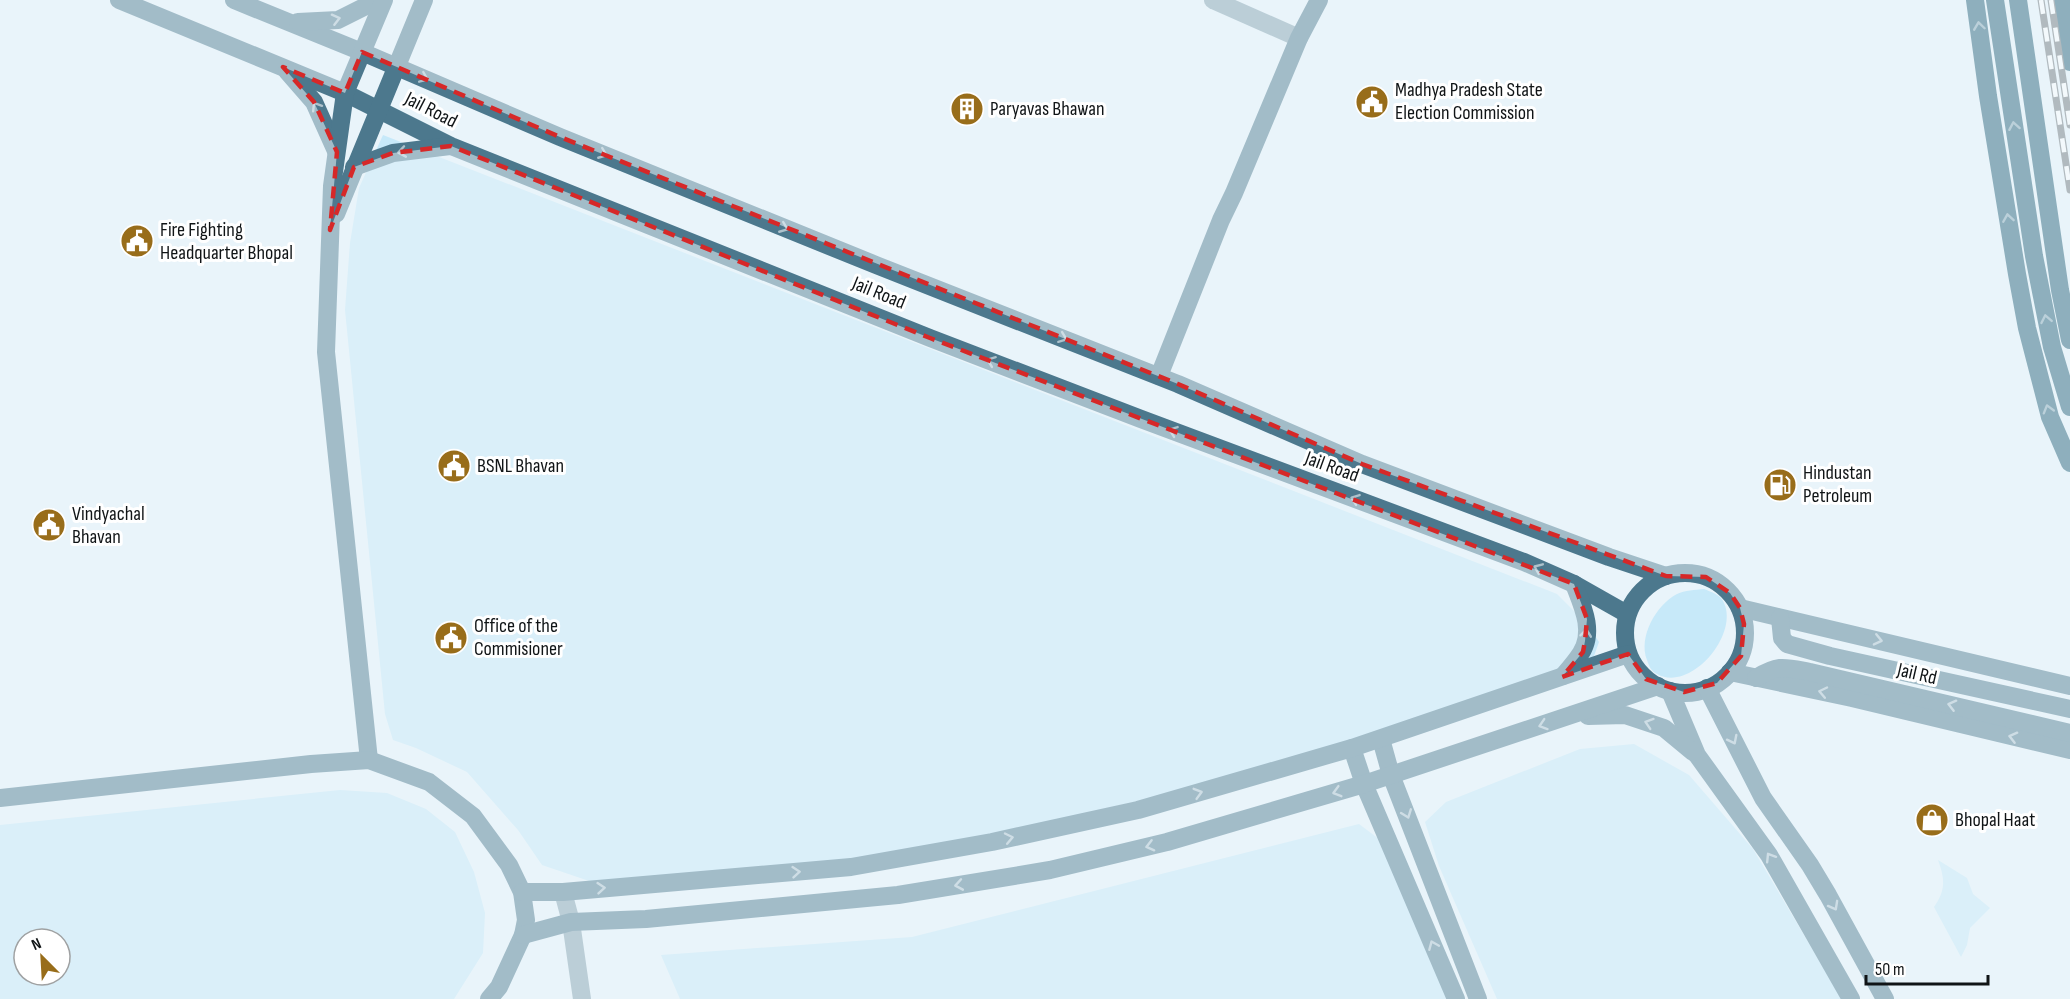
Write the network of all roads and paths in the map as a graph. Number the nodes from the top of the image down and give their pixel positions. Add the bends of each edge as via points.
1 (119, 0) edge
2 (234, 0) edge
3 (378, 0) edge
4 (384, 0) edge
5 (424, 0) edge
6 (1213, 0) edge
7 (1319, 0) edge
8 (1975, 0) edge
9 (1995, 0) edge
10 (2018, 0) edge
11 (2061, 0) edge
12 (290, 22) junction
13 (1299, 38) junction
14 (362, 52) junction
15 (2070, 62) edge
16 (283, 67) junction
17 (398, 67) junction
18 (345, 93) junction
19 (380, 109) junction
20 (451, 146) junction
21 (337, 152) junction
22 (354, 167) junction
23 (330, 230) junction
24 (2070, 340) edge
25 (1159, 376) junction
26 (2070, 407) edge
27 (2070, 463) edge
28 (1666, 576) junction
29 (1574, 584) junction
30 (1740, 608) junction
31 (1627, 614) junction
32 (1780, 618) junction
33 (1628, 654) junction
34 (1730, 672) junction
35 (1562, 677) junction
36 (1756, 678) junction
37 (2070, 686) edge
38 (1707, 687) junction
39 (1664, 689) junction
40 (2070, 710) edge
41 (1572, 716) junction
42 (2070, 733) edge
43 (1381, 739) junction
44 (1352, 748) junction
45 (2070, 750) edge
46 (1697, 755) junction
47 (369, 760) junction
48 (1391, 775) junction
49 (1364, 784) junction
50 (0, 798) edge
51 (522, 892) junction
52 (563, 892) junction
53 (571, 922) junction
54 (523, 934) junction
55 (489, 999) edge
56 (582, 999) edge
57 (1456, 999) edge
58 (1478, 999) edge
59 (1851, 999) edge
60 (1885, 999) edge

1 - 16 main road, Jail Road
2 - 12 main road, Jail Road
12 -> 3 main road via 338,20
4 - 14 main road
5 - 17 main road
6 - 13 street
7 - 13 main road
27 -> 8 main road via 2050,417 2025,317
26 -> 9 main road via 2052,347 2034,256
10 - 24 main road
11 - 15 main road
12 - 14 main road, Jail Road
13 - 25 main road
14 - 17 main road, Jail Road
14 - 18 main road
16 - 18 main road, Jail Road
21 -> 16 main road via 314,102
17 - 19 main road
17 -> 25 main road, Jail Road via 592,150
18 - 19 main road, Jail Road
18 - 21 main road
19 - 20 main road, Jail Road
19 - 22 main road
20 -> 22 main road via 393,153
29 -> 20 main road, Jail Road via 930,338
21 - 23 main road
22 - 23 main road
23 - 47 main road via 326,352
25 - 28 main road, Jail Road via 1362,464
28 - 30 main road via 1706,577 1730,593
28 - 31 main road via 1637,594
29 - 31 main road, Jail Road
35 -> 29 main road via 1583,652 1585,641 1587,619
30 - 32 main road
30 - 34 main road via 1744,642 1741,656
31 - 33 main road via 1624,637
32 -> 37 main road
32 - 40 main road, Jail Rd via 1782,638 1787,644
33 - 35 main road
33 - 39 main road via 1646,679
34 - 36 main road
34 - 38 main road
35 - 43 main road
42 -> 36 main road, Jail Rd via 1779,666
45 -> 36 main road
38 - 39 main road via 1684,692
38 -> 60 main road via 1763,798 1822,885
39 - 41 main road
39 - 46 main road
46 -> 41 main road via 1664,728 1625,715
41 -> 48 main road
43 - 44 main road
43 - 48 main road
44 - 49 main road
52 -> 44 main road via 851,867 992,842 1138,810
59 -> 46 main road via 1769,855
47 - 50 main road
47 - 51 main road via 429,782 473,816 509,865
48 - 49 main road
48 -> 58 main road
49 -> 53 main road via 1167,842 1050,870 888,897
57 -> 49 main road
51 - 52 main road
51 - 54 main road via 526,920
52 - 53 street
53 - 54 main road
53 - 56 street
54 - 55 main road via 499,987

